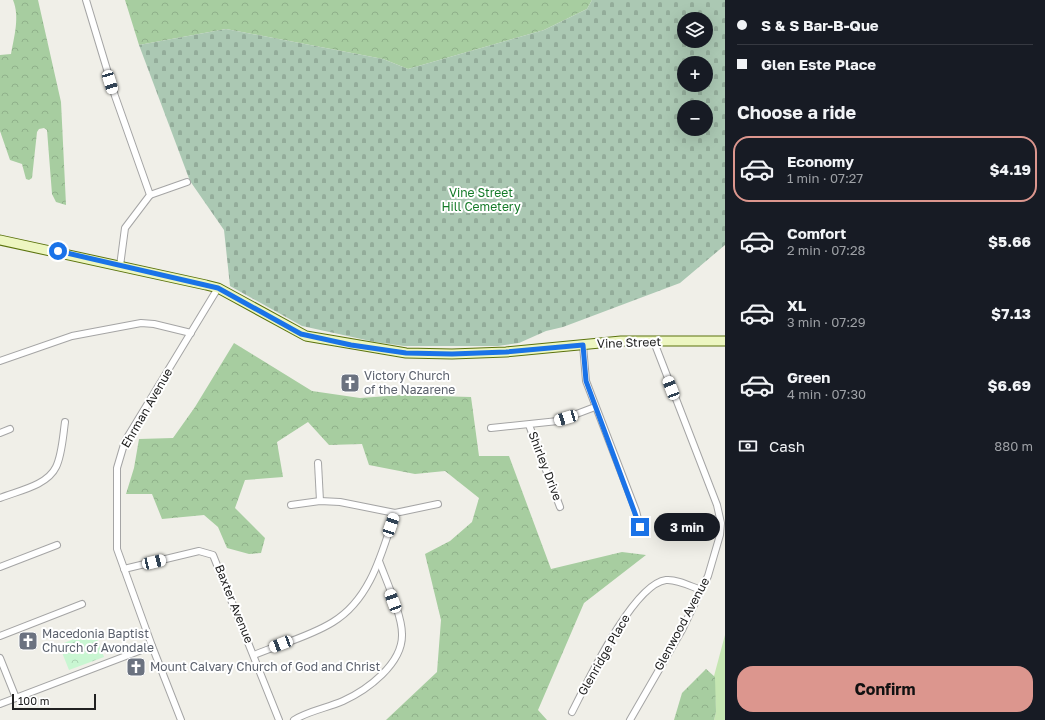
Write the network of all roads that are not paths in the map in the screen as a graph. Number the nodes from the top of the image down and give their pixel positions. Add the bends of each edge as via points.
1 (86, 0) edge
2 (187, 182) dead end
3 (150, 194) junction
4 (0, 240) edge
5 (120, 266) junction
6 (218, 288) junction
7 (191, 333) junction
8 (725, 341) edge
9 (654, 342) junction
10 (583, 345) junction
11 (0, 361) edge
12 (595, 407) junction
13 (65, 422) dead end
14 (529, 425) junction
15 (491, 428) dead end
16 (10, 429) dead end
17 (0, 433) edge
18 (318, 464) dead end
19 (0, 498) edge
20 (320, 501) junction
21 (438, 504) dead end
22 (291, 505) dead end
23 (560, 507) dead end
24 (396, 513) junction
25 (640, 527) dead end
26 (57, 545) dead end
27 (379, 561) junction
28 (0, 567) edge
29 (124, 569) junction
30 (701, 590) junction
31 (82, 604) dead end
32 (0, 636) edge
33 (152, 646) junction
34 (254, 654) junction
35 (0, 658) edge
36 (16, 698) junction
37 (0, 704) edge
38 (572, 712) dead end
39 (181, 720) edge
40 (280, 720) edge
41 (294, 720) edge
42 (630, 720) edge

1 - 3 street via 115,96
2 - 3 street
3 - 5 street via 125,228
4 - 5 main road, Vine Street
5 - 6 main road, Vine Street
6 - 7 street, Ehrman Avenue
6 - 10 main road, Vine Street via 301,334 370,348 406,353 452,354
7 - 11 street via 141,323 72,336
7 - 29 street, Ehrman Avenue via 121,451 117,477 117,549
8 - 9 main road, Vine Street
9 - 10 main road, Vine Street via 621,341
9 - 30 street, Glenwood Avenue via 717,505 721,523 718,546
10 - 12 street via 586,381
12 - 14 street via 558,421
12 - 25 street
13 - 19 street via 56,468 46,479
14 - 15 street
14 - 23 street, Shirley Drive
16 - 17 street
18 - 20 street
20 - 22 street
20 - 24 street via 340,502
21 - 24 street
24 - 27 street
26 - 28 street
27 - 34 street via 363,594 344,615 321,628
27 - 41 street via 402,626 399,650 382,673 362,690 340,702
29 - 33 street, Ehrman Avenue
29 - 34 street, Baxter Avenue via 199,551 213,555
30 - 38 street, Glenridge Place via 672,580 659,582 651,587 620,623
30 - 42 street, Glenwood Avenue via 685,624
31 - 32 street
33 - 36 street
33 - 39 street, Ehrman Avenue
34 - 40 street, Baxter Avenue
35 - 36 street
36 - 37 street

